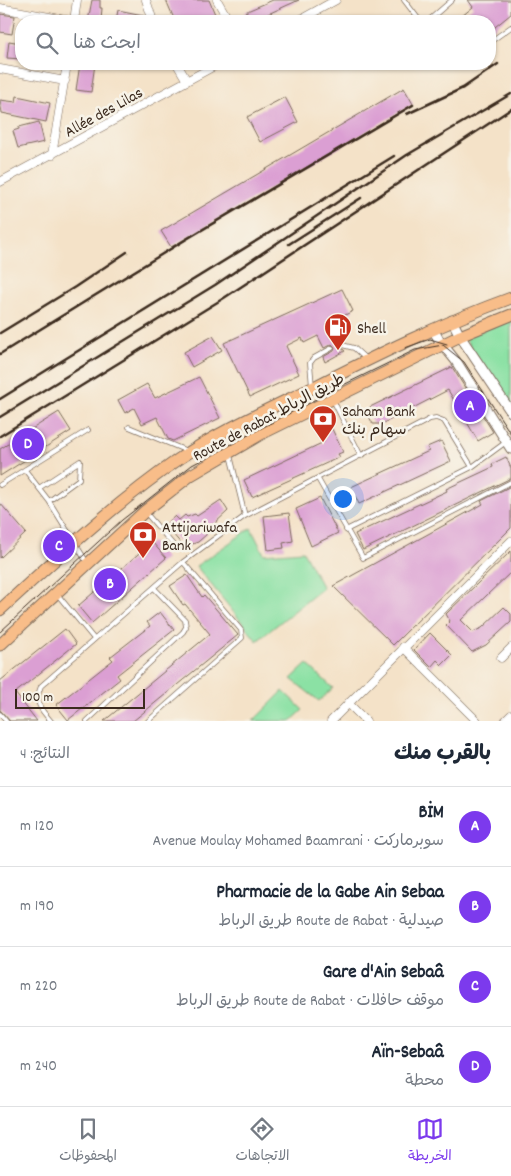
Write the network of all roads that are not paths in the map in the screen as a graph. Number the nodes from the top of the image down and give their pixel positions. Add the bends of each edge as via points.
1 (77, 0) edge
2 (146, 0) edge
3 (217, 0) edge
4 (336, 0) edge
5 (404, 0) edge
6 (452, 0) edge
7 (0, 8) edge
8 (39, 15) edge
9 (73, 15) edge
10 (151, 15) edge
11 (225, 15) edge
12 (309, 15) edge
13 (415, 15) edge
14 (435, 15) edge
15 (511, 27) edge
16 (496, 38) edge
17 (0, 69) edge
18 (66, 70) edge
19 (181, 70) edge
20 (207, 70) edge
21 (65, 81) junction
22 (187, 81) junction
23 (52, 155) junction
24 (0, 182) edge
25 (511, 298) edge
26 (511, 315) edge
27 (452, 320) junction
28 (433, 329) junction
29 (460, 336) junction
30 (342, 345) dead end
31 (443, 345) junction
32 (332, 348) dead end
33 (367, 361) junction
34 (312, 388) junction
35 (333, 399) junction
36 (511, 412) edge
37 (128, 427) dead end
38 (88, 430) dead end
39 (508, 446) edge
40 (191, 452) junction
41 (229, 453) junction
42 (361, 456) junction
43 (472, 467) junction
44 (25, 470) junction
45 (318, 479) junction
46 (511, 482) edge
47 (0, 485) edge
48 (39, 488) junction
49 (49, 501) junction
50 (144, 511) junction
51 (244, 516) junction
52 (346, 530) junction
53 (511, 541) edge
54 (74, 542) junction
55 (175, 547) dead end
56 (182, 562) junction
57 (88, 564) junction
58 (154, 588) junction
59 (57, 594) junction
60 (0, 610) edge
61 (94, 639) junction
62 (0, 645) edge
63 (403, 647) junction
64 (511, 648) edge
65 (500, 658) dead end
66 (348, 703) junction
67 (0, 714) edge
68 (511, 715) edge
69 (6, 721) edge
70 (51, 721) edge
71 (87, 721) edge
72 (148, 721) edge
73 (331, 721) edge
74 (366, 721) edge
75 (477, 721) edge
76 (505, 721) edge

1 - 9 street
2 - 10 street
3 - 11 street
4 - 12 street
5 - 13 lane
6 - 14 lane
7 - 8 street
15 - 16 lane
17 - 21 street
18 - 21 street
19 - 22 street
20 - 22 street, Allée des Lilas
21 - 23 street
22 - 23 street, Allée des Lilas
23 - 24 street, Allée des Lilas
25 - 27 main road, Route de Rabat طريق الرباط
26 - 29 main road, Route de Rabat طريق الرباط
27 - 28 main road, Route de Rabat طريق الرباط
27 - 29 street
28 - 31 street
28 - 33 main road, Route de Rabat طريق الرباط
29 - 31 main road, Route de Rabat طريق الرباط
29 - 36 street
30 - 33 lane via 354,348
31 - 35 main road, Route de Rabat طريق الرباط
31 - 39 street
32 - 34 lane via 310,363
33 - 34 main road, Route de Rabat طريق الرباط
34 - 40 main road, Route de Rabat طريق الرباط
35 - 41 main road, Route de Rabat طريق الرباط
35 - 42 lane
37 - 40 lane
38 - 44 lane
39 - 43 lane
40 - 54 main road, Route de Rabat طريق الرباط via 103,516
41 - 50 main road, Route de Rabat طريق الرباط via 191,475
41 - 51 lane
42 - 43 lane via 436,418 444,422
42 - 45 lane
43 - 52 lane
44 - 47 lane
44 - 48 lane
45 - 51 lane
45 - 52 lane
46 - 52 lane via 366,557 360,556
48 - 49 lane
48 - 49 lane via 80,461 79,478
49 - 54 lane
50 - 55 lane
50 - 57 main road, Route de Rabat طريق الرباط
51 - 56 lane
53 - 63 street
54 - 57 lane
54 - 60 main road, Route de Rabat طريق الرباط
56 - 58 lane
56 - 72 lane via 241,630 242,638
57 - 59 main road, Route de Rabat طريق الرباط
58 - 61 lane
58 - 71 lane via 185,620 186,627
59 - 61 lane
59 - 62 main road, Route de Rabat طريق الرباط
61 - 70 lane via 41,686 37,700 39,707
63 - 66 street
63 - 75 street
64 - 65 street
66 - 73 street
66 - 74 street
67 - 69 lane
68 - 76 street

